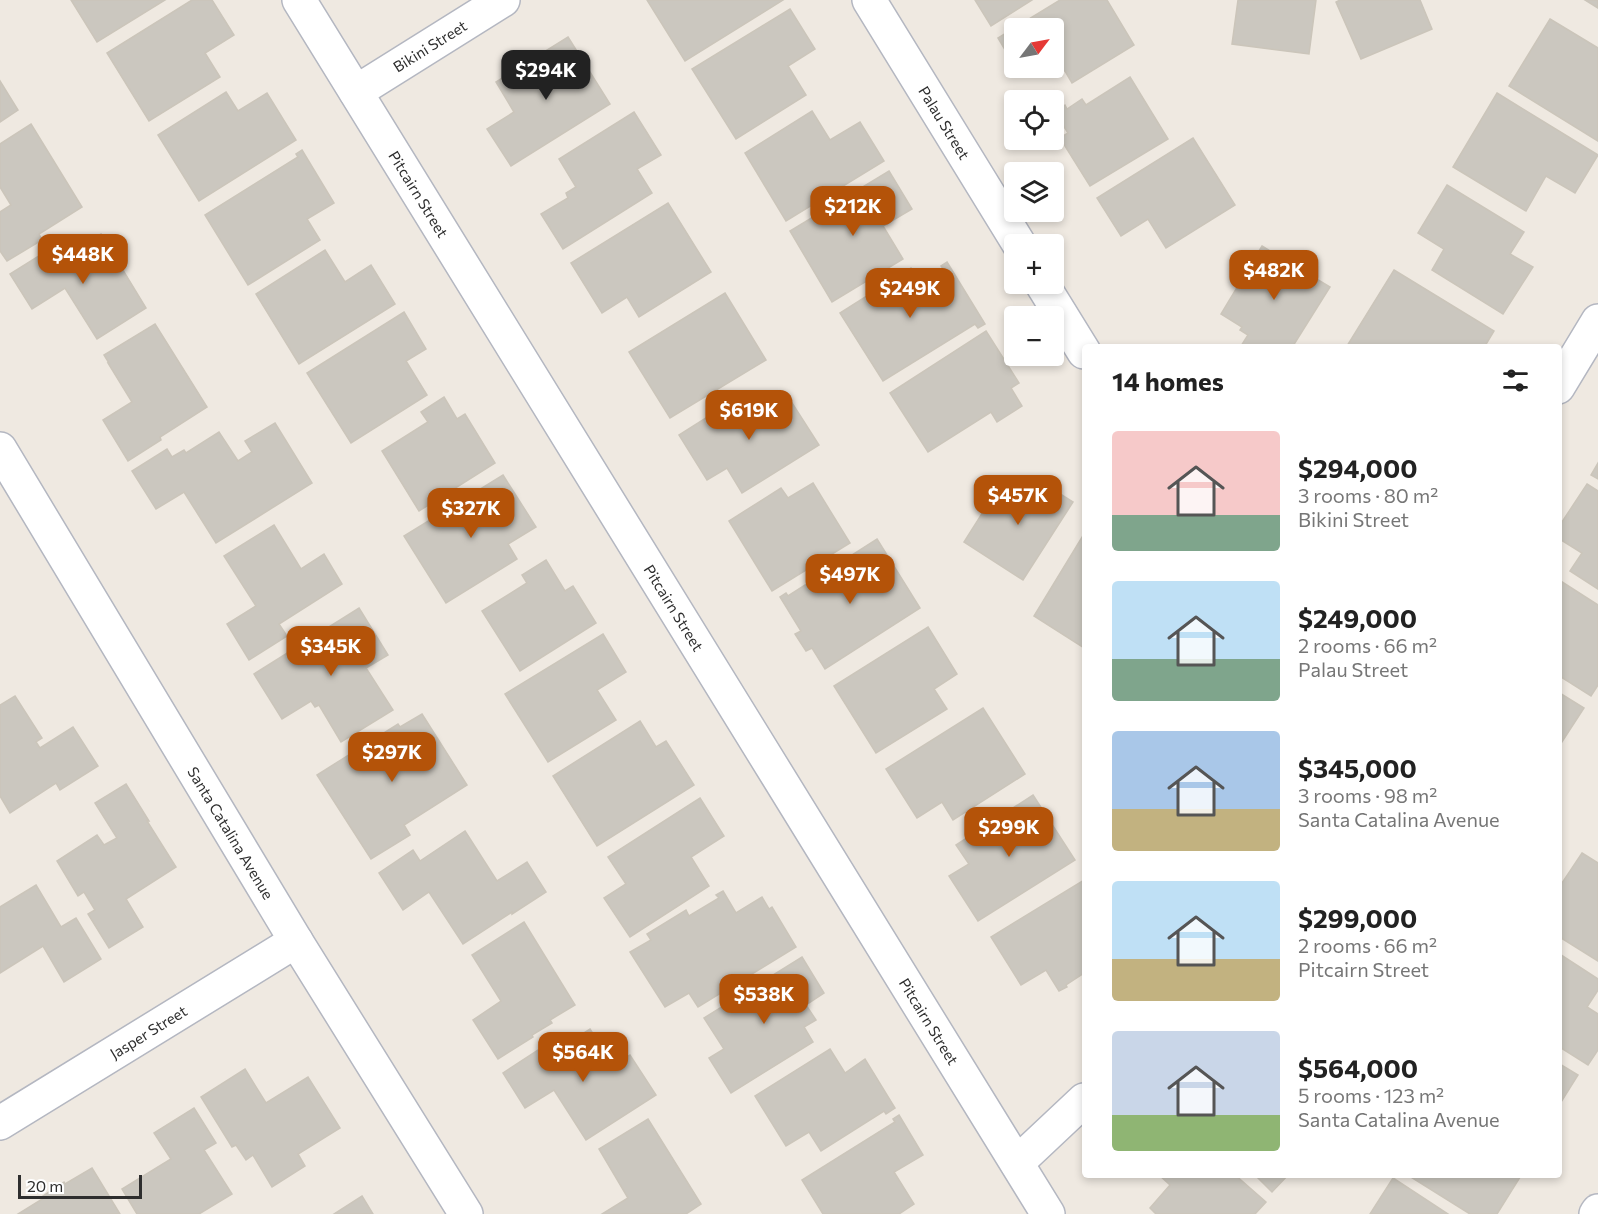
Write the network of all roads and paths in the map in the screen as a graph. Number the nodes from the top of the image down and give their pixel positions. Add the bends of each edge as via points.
1 (299, 0) edge
2 (503, 0) edge
3 (869, 0) edge
4 (356, 92) junction
5 (1012, 234) edge
6 (1048, 294) edge
7 (1598, 321) edge
8 (1082, 349) edge
9 (1562, 380) edge
10 (0, 449) edge
11 (296, 941) junction
12 (1082, 1102) edge
13 (0, 1123) edge
14 (1017, 1163) junction
15 (466, 1214) edge
16 (1048, 1214) edge

1 - 4 street, Pitcairn Street
2 - 4 street, Bikini Street
3 - 5 street, Palau Street
4 - 14 street, Pitcairn Street
6 - 8 street
7 - 9 street
10 - 11 street, Santa Catalina Avenue
11 - 13 street, Jasper Street
11 - 15 street, Santa Catalina Avenue
12 - 14 street
14 - 16 street, Pitcairn Street

